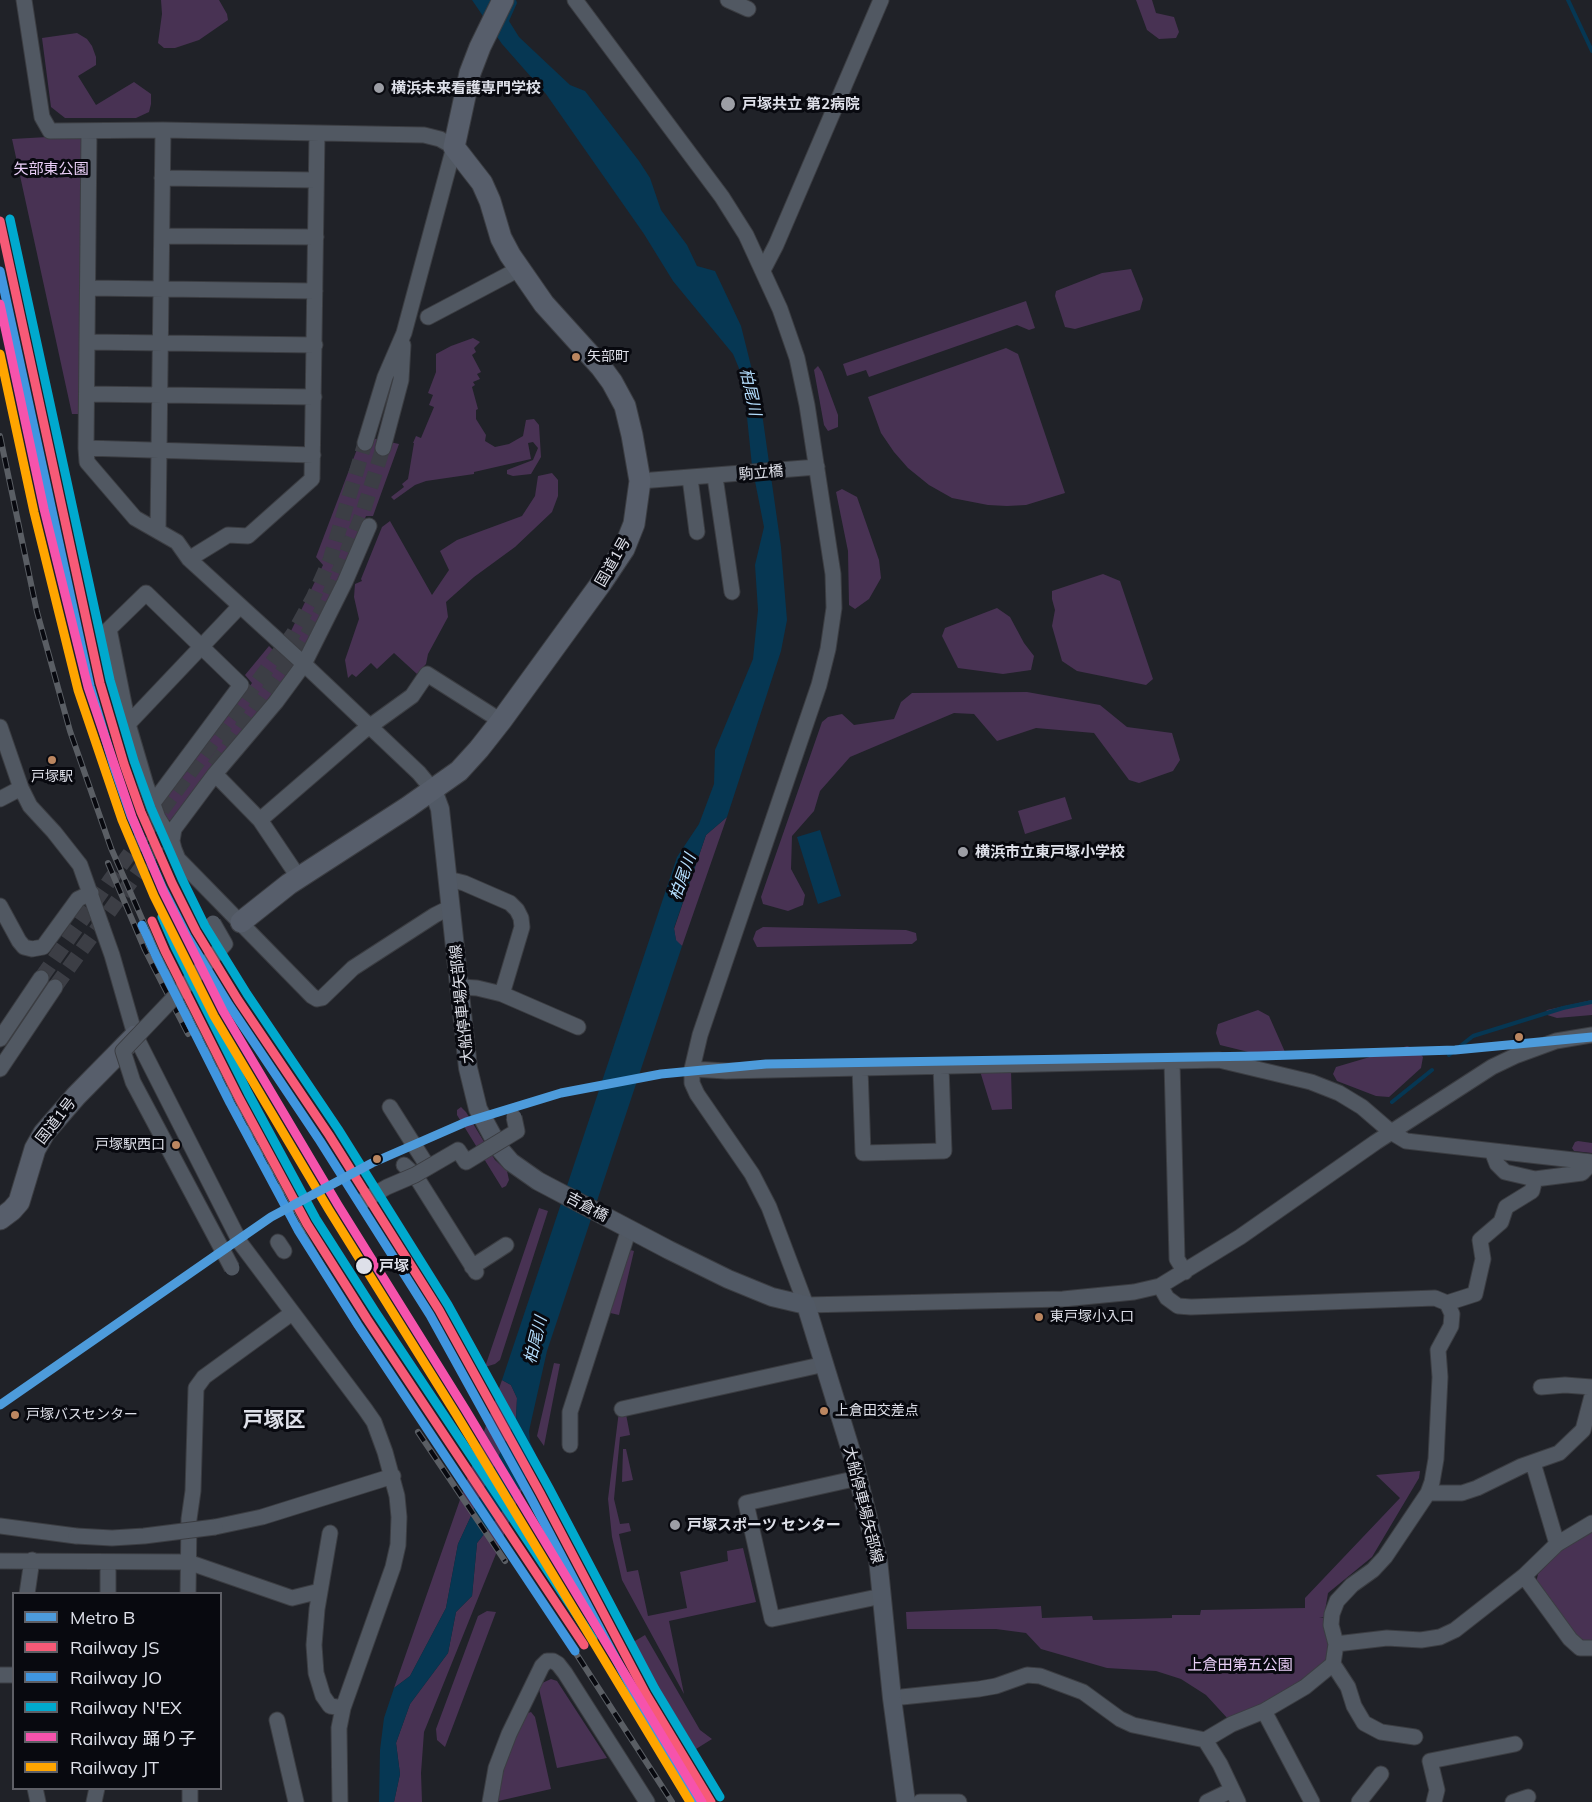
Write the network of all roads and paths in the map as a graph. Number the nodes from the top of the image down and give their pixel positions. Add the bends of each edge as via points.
1 (24, 0) edge
2 (503, 0) edge
3 (728, 0) edge
4 (881, 0) edge
5 (577, 1) edge
6 (748, 9) dead end
7 (163, 130) junction
8 (89, 131) junction
9 (317, 133) junction
10 (454, 147) junction
11 (162, 178) junction
12 (316, 180) junction
13 (162, 236) junction
14 (316, 237) junction
15 (519, 269) junction
16 (763, 270) junction
17 (89, 288) junction
18 (161, 289) junction
19 (315, 291) junction
20 (428, 317) dead end
21 (404, 333) junction
22 (88, 342) junction
23 (160, 343) junction
24 (315, 345) junction
25 (87, 394) junction
26 (160, 396) junction
27 (314, 398) junction
28 (365, 443) tunnel mouth
29 (86, 448) junction
30 (383, 448) tunnel mouth
31 (159, 450) junction
32 (312, 455) junction
33 (817, 467) junction
34 (718, 476) junction
35 (690, 478) junction
36 (640, 481) junction
37 (369, 526) dead end
38 (158, 530) junction
39 (697, 532) dead end
40 (189, 559) junction
41 (732, 592) dead end
42 (240, 606) junction
43 (202, 645) junction
44 (304, 664) junction
45 (501, 721) junction
46 (128, 724) junction
47 (369, 726) junction
48 (0, 727) edge
49 (215, 774) junction
50 (21, 788) junction
51 (433, 790) junction
52 (0, 800) edge
53 (153, 803) junction
54 (260, 820) junction
55 (172, 841) junction
56 (299, 878) junction
57 (448, 879) junction
58 (92, 893) junction
59 (0, 906) edge
60 (451, 907) junction
61 (241, 922) junction
62 (213, 923) dead end
63 (41, 978) tunnel mouth
64 (55, 987) tunnel mouth
65 (460, 987) junction
66 (502, 994) junction
67 (578, 1027) dead end
68 (135, 1035) junction
69 (1592, 1035) edge
70 (0, 1039) edge
71 (1172, 1062) junction
72 (941, 1066) junction
73 (860, 1068) junction
74 (0, 1069) edge
75 (692, 1070) junction
76 (390, 1107) dead end
77 (514, 1117) dead end
78 (1391, 1132) junction
79 (1492, 1151) junction
80 (416, 1169) junction
81 (1535, 1179) junction
82 (551, 1188) joint
83 (363, 1202) dead end
84 (0, 1219) edge
85 (626, 1227) junction
86 (506, 1245) dead end
87 (232, 1268) dead end
88 (1185, 1272) junction
89 (1160, 1286) junction
90 (1447, 1303) junction
91 (806, 1305) junction
92 (292, 1313) junction
93 (825, 1364) junction
94 (1592, 1387) edge
95 (1541, 1388) dead end
96 (1592, 1396) edge
97 (622, 1409) dead end
98 (1588, 1430) edge
99 (570, 1445) dead end
100 (1533, 1462) junction
101 (393, 1476) junction
102 (858, 1478) junction
103 (1428, 1493) junction
104 (1592, 1523) edge
105 (1, 1526) edge
106 (330, 1533) dead end
107 (1557, 1544) junction
108 (32, 1560) junction
109 (0, 1561) edge
110 (188, 1562) junction
111 (108, 1563) junction
112 (1524, 1576) junction
113 (320, 1591) junction
114 (27, 1592) edge
115 (108, 1592) edge
116 (188, 1592) edge
117 (882, 1596) junction
118 (1336, 1644) junction
119 (1592, 1648) edge
120 (1334, 1664) junction
121 (892, 1698) junction
122 (343, 1708) junction
123 (1264, 1711) junction
124 (278, 1720) dead end
125 (1415, 1737) dead end
126 (1204, 1740) junction
127 (1515, 1744) dead end
128 (1381, 1774) dead end
129 (1235, 1796) edge
130 (296, 1802) edge
131 (340, 1802) edge
132 (490, 1802) edge
133 (647, 1802) edge
134 (906, 1802) edge
135 (920, 1802) edge
136 (959, 1802) edge
137 (1207, 1802) edge
138 (1312, 1802) edge
139 (1359, 1802) edge
140 (1434, 1802) edge

1 - 8 street via 42,117 50,131
2 - 10 highway via 470,73
3 - 6 street
4 - 16 street
5 - 16 street via 722,197
7 - 8 street
7 - 9 street
7 - 11 street
8 - 17 street
9 - 10 street via 424,135
9 - 12 street
10 - 15 highway, 国道1号 via 482,183 501,238
10 - 21 street
11 - 12 street
11 - 13 street
12 - 14 street
13 - 14 street
13 - 18 street
14 - 19 street
15 - 20 street
15 - 36 highway, 国道1号 via 612,382 625,406
16 - 33 street via 797,358
17 - 18 street
17 - 22 street
18 - 19 street
18 - 23 street
19 - 24 street
21 - 28 street via 385,377
21 - 30 street via 401,380
22 - 23 street
22 - 25 street
23 - 24 street
23 - 26 street
24 - 27 street
25 - 26 street
25 - 29 street
26 - 27 street
26 - 31 street
27 - 32 street
29 - 31 street
29 - 38 street via 87,462 135,518
31 - 32 street
31 - 38 street
32 - 40 street via 312,479 248,536 228,535
33 - 34 street, 駒立橋
33 - 75 street via 833,574 834,608 828,649 700,1035
34 - 35 street, 駒立橋
34 - 41 street
35 - 36 street, 駒立橋
35 - 39 street
36 - 45 highway, 国道1号 via 634,524 624,549
37 - 44 street
38 - 40 street via 177,542
40 - 42 street
42 - 43 street
42 - 44 street
43 - 46 street
43 - 46 street via 146,593 109,629
43 - 53 street via 241,685
44 - 47 street
44 - 49 street
45 - 47 street via 427,674 412,696
45 - 51 highway, 国道1号 via 459,771
46 - 53 street
47 - 51 street
47 - 54 street
48 - 50 street
49 - 54 street
49 - 55 street via 174,829
50 - 52 street
50 - 58 street via 30,806 81,865
51 - 56 highway, 国道1号
51 - 57 main road, 大船停車場矢部線 via 440,809
53 - 55 street
54 - 56 street
55 - 61 street via 178,859
56 - 61 highway, 国道1号
57 - 60 main road, 大船停車場矢部線
57 - 66 street via 510,903 521,918 522,927
58 - 59 street via 78,899 43,946 32,949 19,941
58 - 68 street
60 - 61 street via 353,968 317,999
60 - 65 main road, 大船停車場矢部線
62 - 87 street, bridge via 225,944 123,1051 133,1082
63 - 70 street
64 - 74 street
65 - 66 street
65 - 82 main road, 大船停車場矢部線 via 468,1068 487,1128 511,1162
66 - 67 street
68 - 84 highway, 国道1号 via 44,1133 35,1149 19,1202
68 - 92 street via 241,1245
69 - 78 street via 1556,1041 1515,1056
71 - 72 street
71 - 78 street via 1220,1060 1311,1082 1362,1107
71 - 88 street via 1177,1259
72 - 73 street
72 - 73 street via 944,1151 863,1154
73 - 75 street
75 - 91 street via 697,1094 752,1174 769,1207
76 - 80 street
77 - 80 street, bridge via 517,1131 466,1162 458,1150
78 - 79 street via 1406,1141
78 - 88 street
79 - 81 street via 1505,1172
79 - 81 street via 1592,1162 1582,1173
80 - 83 street, bridge via 382,1195
80 - 86 street via 474,1269
81 - 90 street via 1532,1191 1506,1207 1501,1222 1480,1240 1483,1259 1475,1294
82 - 85 main road, 吉倉橋
85 - 91 main road via 728,1279 772,1297
85 - 99 street via 570,1412
88 - 89 street
89 - 90 street via 1178,1306 1191,1307 1435,1298
89 - 91 street via 1064,1299
90 - 103 street via 1452,1314 1451,1326 1438,1350 1436,1459
91 - 93 main road, 大船停車場矢部線
92 - 101 street via 374,1422
92 - 110 street via 204,1377 196,1388
93 - 97 street
93 - 102 main road, 大船停車場矢部線
94 - 95 street
96 - 98 street
98 - 100 street via 1558,1453
100 - 103 street via 1462,1493
100 - 107 street
101 - 105 street, bridge via 262,1518 154,1535 112,1538
101 - 122 street via 399,1517 396,1556
102 - 117 main road, 大船停車場矢部線 via 878,1559
102 - 117 street via 746,1503 772,1619
103 - 118 street via 1385,1557 1337,1601 1331,1625
104 - 107 street
106 - 113 street
107 - 112 street
108 - 109 street
108 - 111 street
108 - 114 street
110 - 111 street
110 - 113 street via 292,1598
110 - 116 street
111 - 115 street
112 - 118 street via 1455,1630 1440,1637
112 - 119 street via 1570,1639 1580,1648
113 - 122 street via 314,1645 316,1673 330,1706
117 - 121 main road, 大船停車場矢部線
118 - 120 street
120 - 123 street
120 - 125 street via 1364,1723 1381,1732
121 - 126 street via 979,1689 1027,1675 1040,1676 1083,1692 1133,1725
121 - 134 main road, 大船停車場矢部線
122 - 131 street via 339,1728
123 - 126 street
123 - 138 street
124 - 130 street
126 - 129 street
127 - 140 street via 1430,1761 1437,1790
128 - 139 street
129 - 137 street
132 - 133 street via 508,1734 542,1666 553,1660
135 - 136 street

